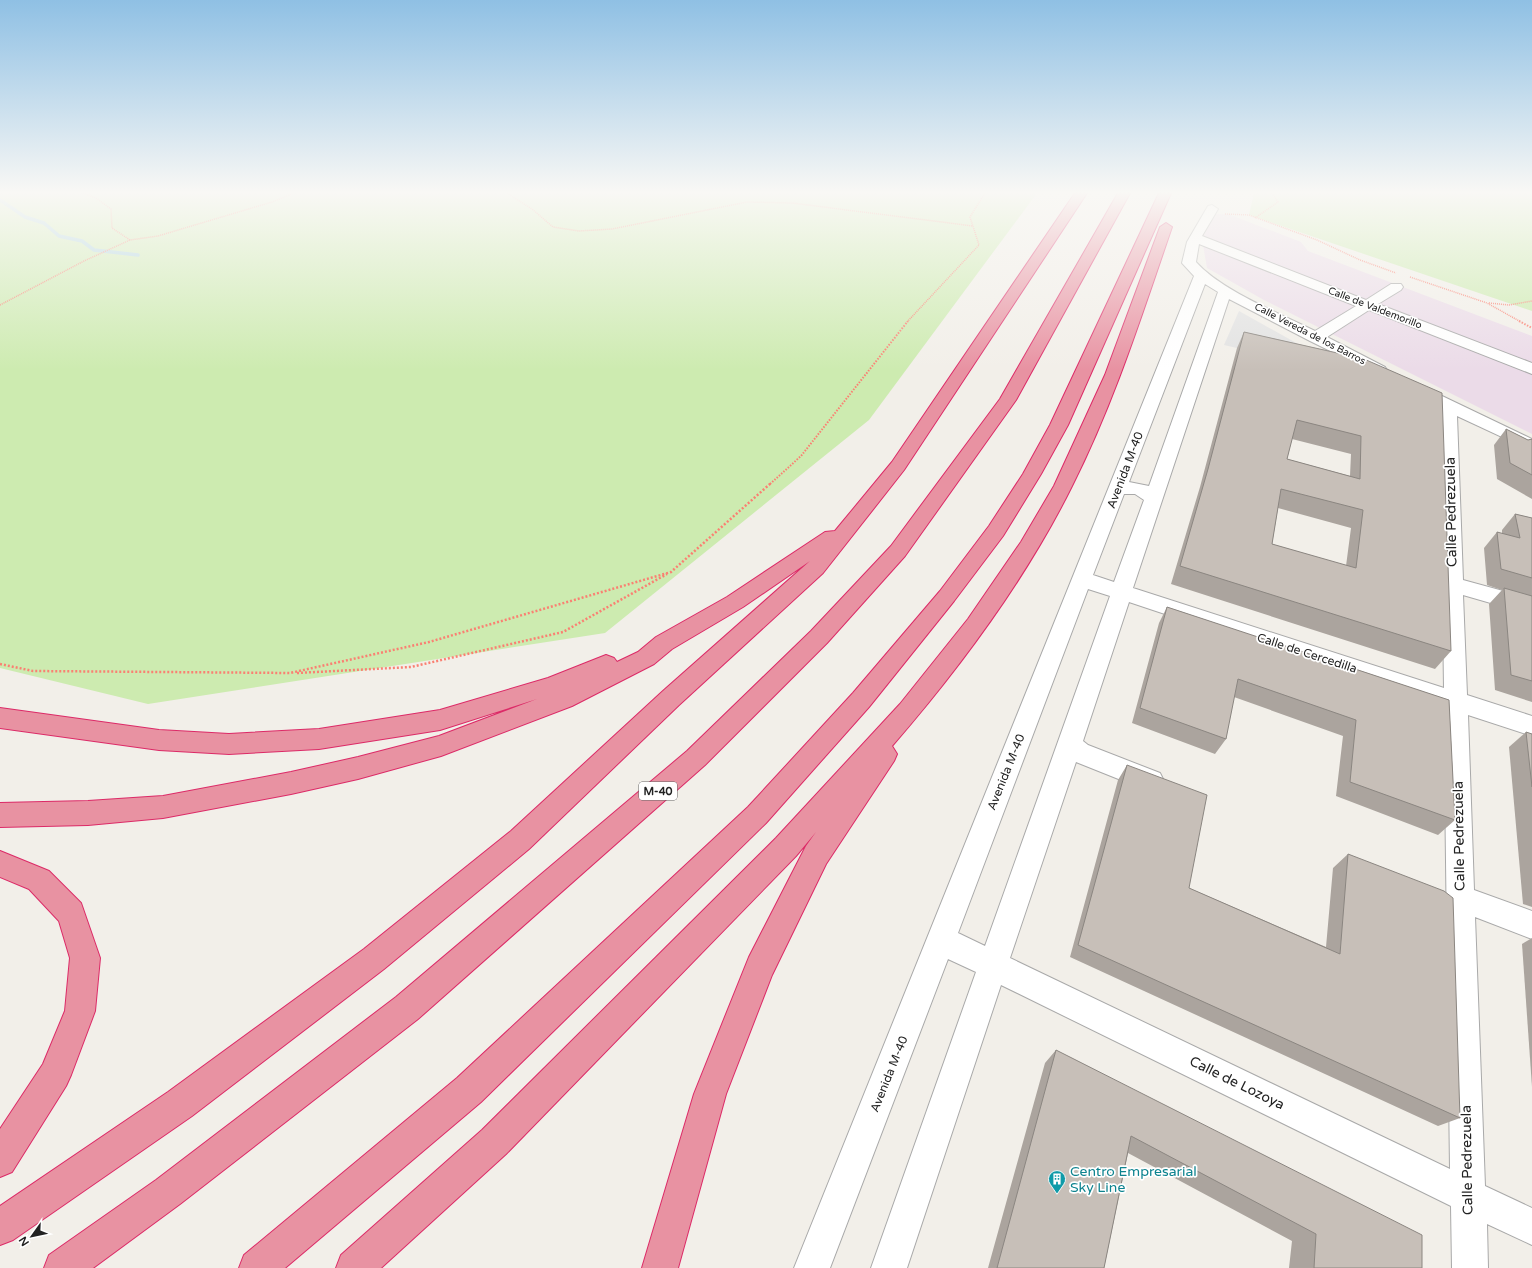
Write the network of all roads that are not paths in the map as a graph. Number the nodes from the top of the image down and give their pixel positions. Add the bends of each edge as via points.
1 (1041, 252) edge
2 (1091, 252) edge
3 (1139, 252) edge
4 (1156, 252) edge
5 (1189, 252) edge
6 (1231, 252) edge
7 (1202, 276) junction
8 (1398, 280) road end
9 (1225, 291) junction
10 (1367, 305) junction
11 (1315, 338) junction
12 (1532, 369) edge
13 (1392, 377) edge
14 (1420, 390) edge
15 (1448, 404) junction
16 (1532, 446) edge
17 (1118, 489) junction
18 (1154, 499) junction
19 (849, 525) junction
20 (1082, 579) junction
21 (1452, 584) junction
22 (1121, 592) junction
23 (1532, 608) edge
24 (664, 643) junction
25 (1455, 701) junction
26 (908, 711) junction
27 (0, 718) edge
28 (1532, 726) edge
29 (1069, 744) junction
30 (1169, 788) edge
31 (0, 815) edge
32 (0, 864) edge
33 (1453, 901) junction
34 (1532, 926) edge
35 (941, 940) junction
36 (993, 965) junction
37 (0, 1160) edge
38 (1468, 1196) junction
39 (0, 1227) edge
40 (1532, 1227) edge
41 (62, 1268) edge
42 (257, 1268) edge
43 (354, 1268) edge
44 (660, 1268) edge
45 (812, 1268) edge
46 (889, 1268) edge
47 (1470, 1268) edge

1 - 19 highway via 898,466
2 - 41 highway, M-40 via 1008,400 898,551 819,637 696,758 407,1008 168,1192
3 - 42 highway via 1059,425 1032,474 996,531 947,596 861,700 757,815 468,1090
4 - 26 highway via 1113,375 1063,486 1029,545 976,625
5 - 7 street, Calle Vereda de los Barros via 1189,263
6 - 10 street, Calle de Valdemorillo
7 - 9 street, Calle Vereda de los Barros
7 - 17 street, Avenida M-40
8 - 10 street
9 - 11 street, Calle Vereda de los Barros
9 - 18 street
10 - 11 street
10 - 12 street, Calle de Valdemorillo
11 - 13 street, Calle Vereda de los Barros
14 - 15 street
15 - 16 street
15 - 21 street, Calle Pedrezuela
17 - 18 street via 1131,487 1146,490
17 - 20 street, Avenida M-40
18 - 22 street
19 - 24 highway via 735,602
19 - 39 highway via 816,568 671,698 520,840 374,959 180,1104
20 - 22 street, Calle de Cercedilla
20 - 35 street, Avenida M-40
21 - 23 street
21 - 25 street, Calle Pedrezuela
22 - 25 street, Calle de Cercedilla
22 - 29 street
24 - 27 highway via 554,684 440,720 319,739 229,744 159,740
24 - 31 highway via 646,658 564,699 441,746 358,768 163,807 88,813
25 - 28 street, Calle de Cercedilla
25 - 33 street, Calle Pedrezuela
26 - 43 highway via 786,847 494,1142
26 - 44 highway via 894,741 816,856 760,968 710,1094
29 - 30 street via 1079,752
29 - 36 street
32 - 37 highway via 39,880 71,912 85,958 80,1011 55,1075
33 - 34 street
33 - 38 street, Calle Pedrezuela
35 - 36 street, Calle de Lozoya
35 - 45 street, Avenida M-40
36 - 38 street, Calle de Lozoya
36 - 46 street
38 - 40 street, Calle de Lozoya
38 - 47 street, Calle Pedrezuela

